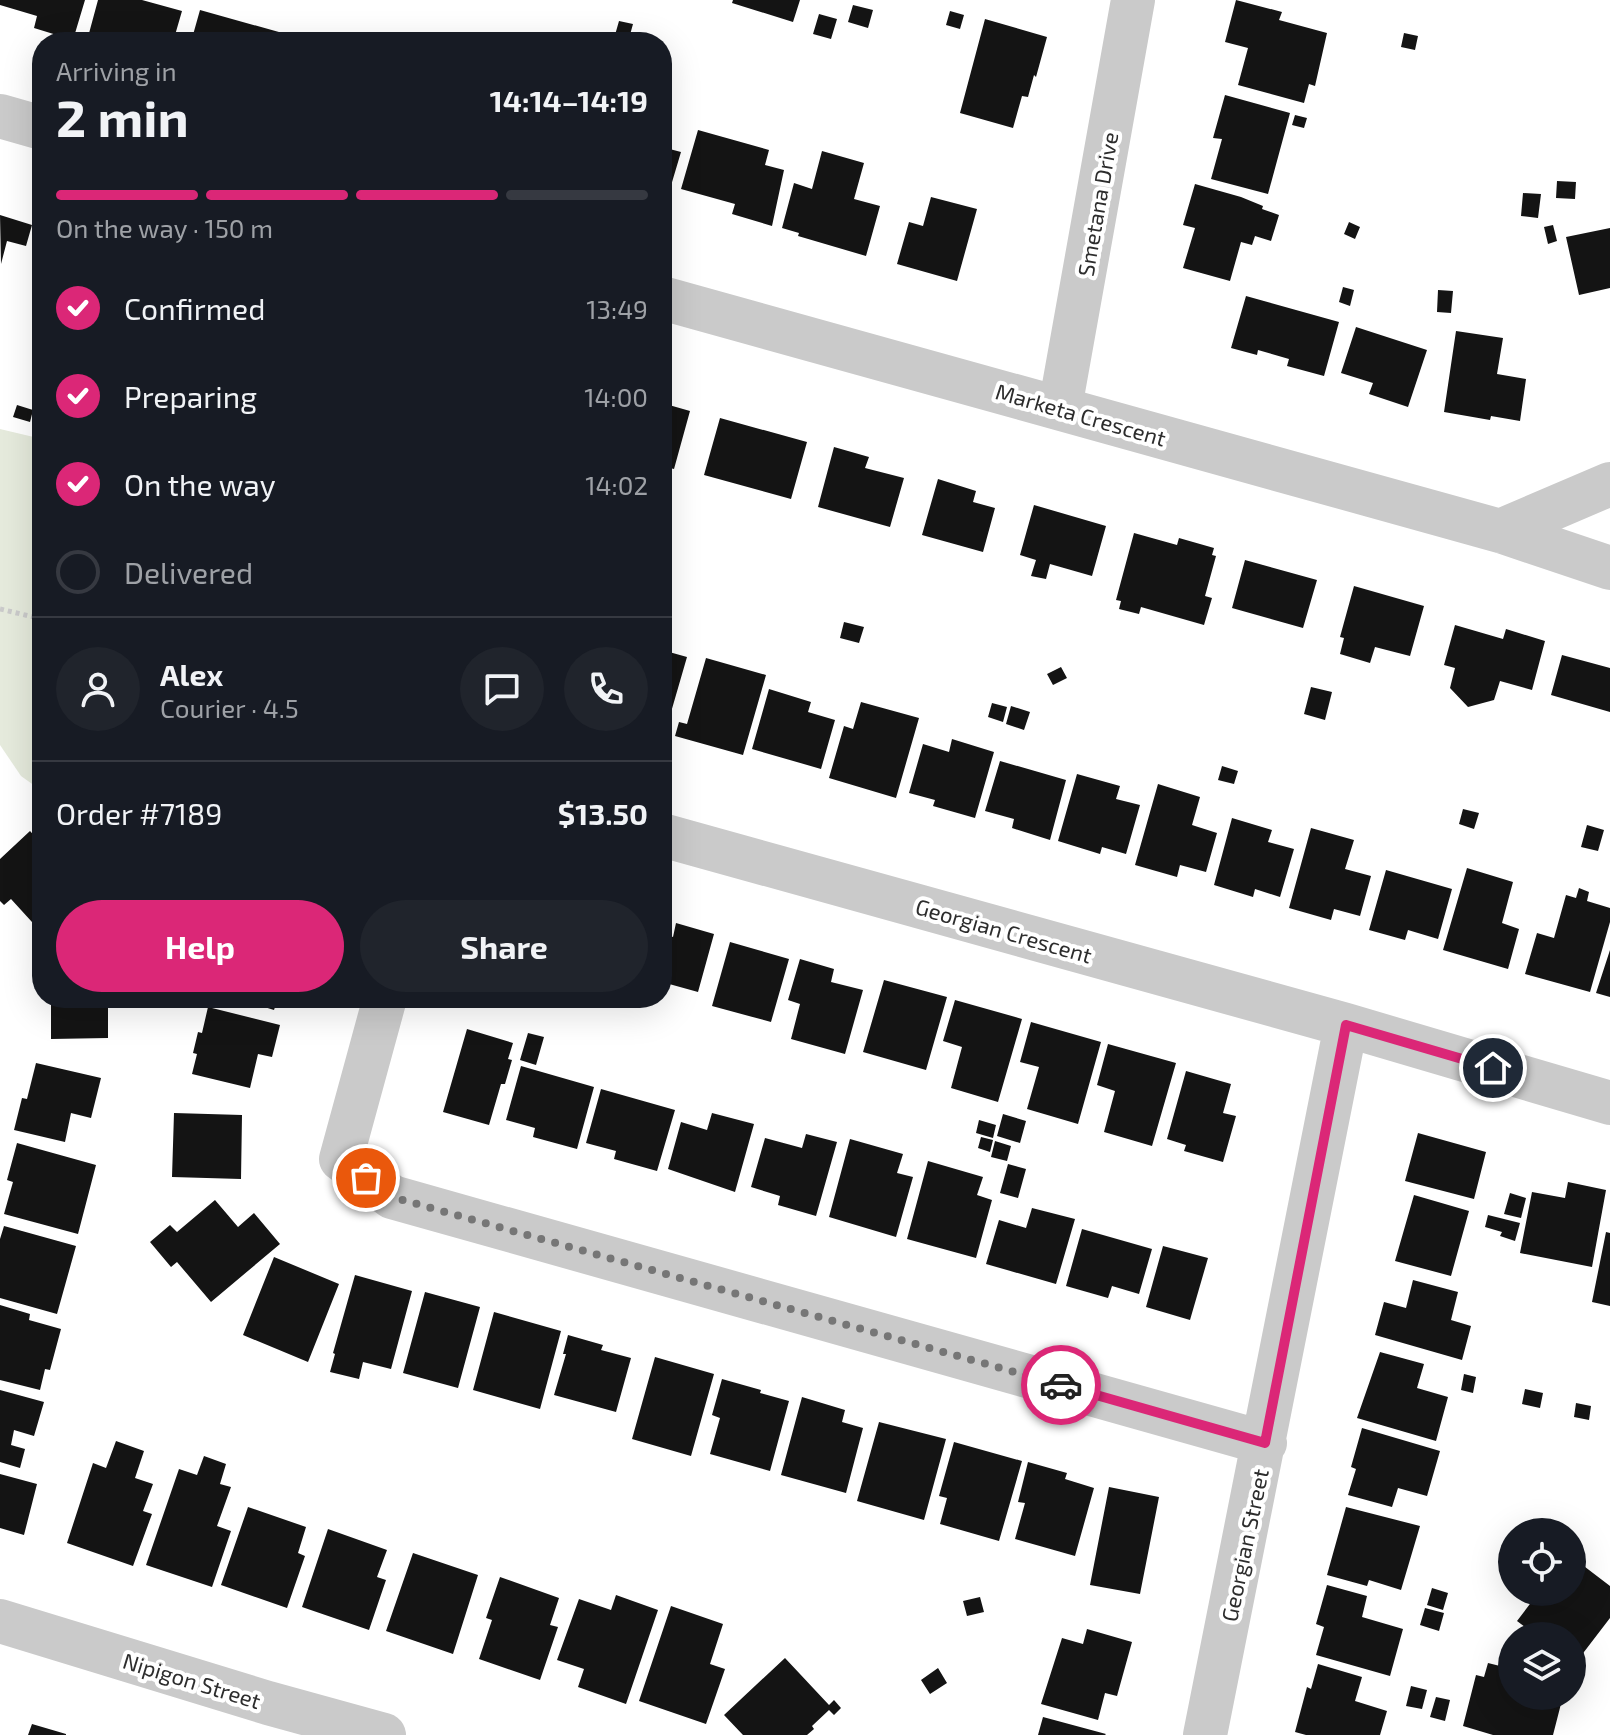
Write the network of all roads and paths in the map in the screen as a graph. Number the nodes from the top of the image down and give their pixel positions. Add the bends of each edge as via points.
1 (1133, 0) edge
2 (0, 116) edge
3 (32, 125) edge
4 (672, 301) edge
5 (1060, 408) junction
6 (1610, 484) edge
7 (1500, 531) junction
8 (1610, 568) edge
9 (0, 609) edge
10 (32, 617) edge
11 (672, 838) edge
12 (382, 1008) edge
13 (1346, 1025) junction
14 (1610, 1103) edge
15 (1265, 1443) junction
16 (0, 1621) edge
17 (263, 1719) edge
18 (384, 1735) edge
19 (1205, 1735) edge

1 - 5 street, Smetana Drive
2 - 3 street
4 - 5 street, Marketa Crescent
5 - 7 street, Marketa Crescent
6 - 7 street
7 - 8 street, Marketa Crescent
9 - 10 path
11 - 13 street, Georgian Crescent
12 - 15 street via 341,1159 392,1197
13 - 14 street, Georgian Crescent
13 - 15 street, Georgian Street
15 - 19 street, Georgian Street
16 - 17 street, Nipigon Street
17 - 18 street, Nipigon Street

